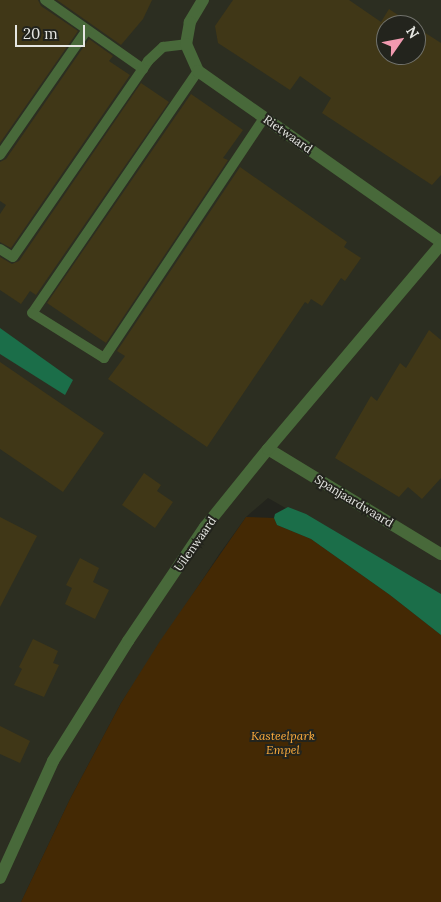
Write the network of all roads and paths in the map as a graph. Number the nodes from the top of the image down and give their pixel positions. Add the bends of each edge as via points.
1 (45, 0) edge
2 (203, 0) edge
3 (88, 30) junction
4 (186, 44) junction
5 (143, 69) junction
6 (198, 71) junction
7 (264, 117) junction
8 (0, 155) edge
9 (441, 243) edge
10 (0, 249) edge
11 (268, 449) junction
12 (441, 554) edge
13 (0, 878) edge

1 - 3 lane
2 - 4 street via 190,22
3 - 5 lane
3 - 8 lane
4 - 5 lane via 162,47
4 - 6 street
5 - 10 lane via 12,257
6 - 7 street, Rietwaard
6 - 7 lane via 32,313 104,358
7 - 9 street, Rietwaard
9 - 11 street, Uilenwaard
11 - 12 street, Spanjaardwaard
11 - 13 street, Uilenwaard via 205,527 128,641 53,762

